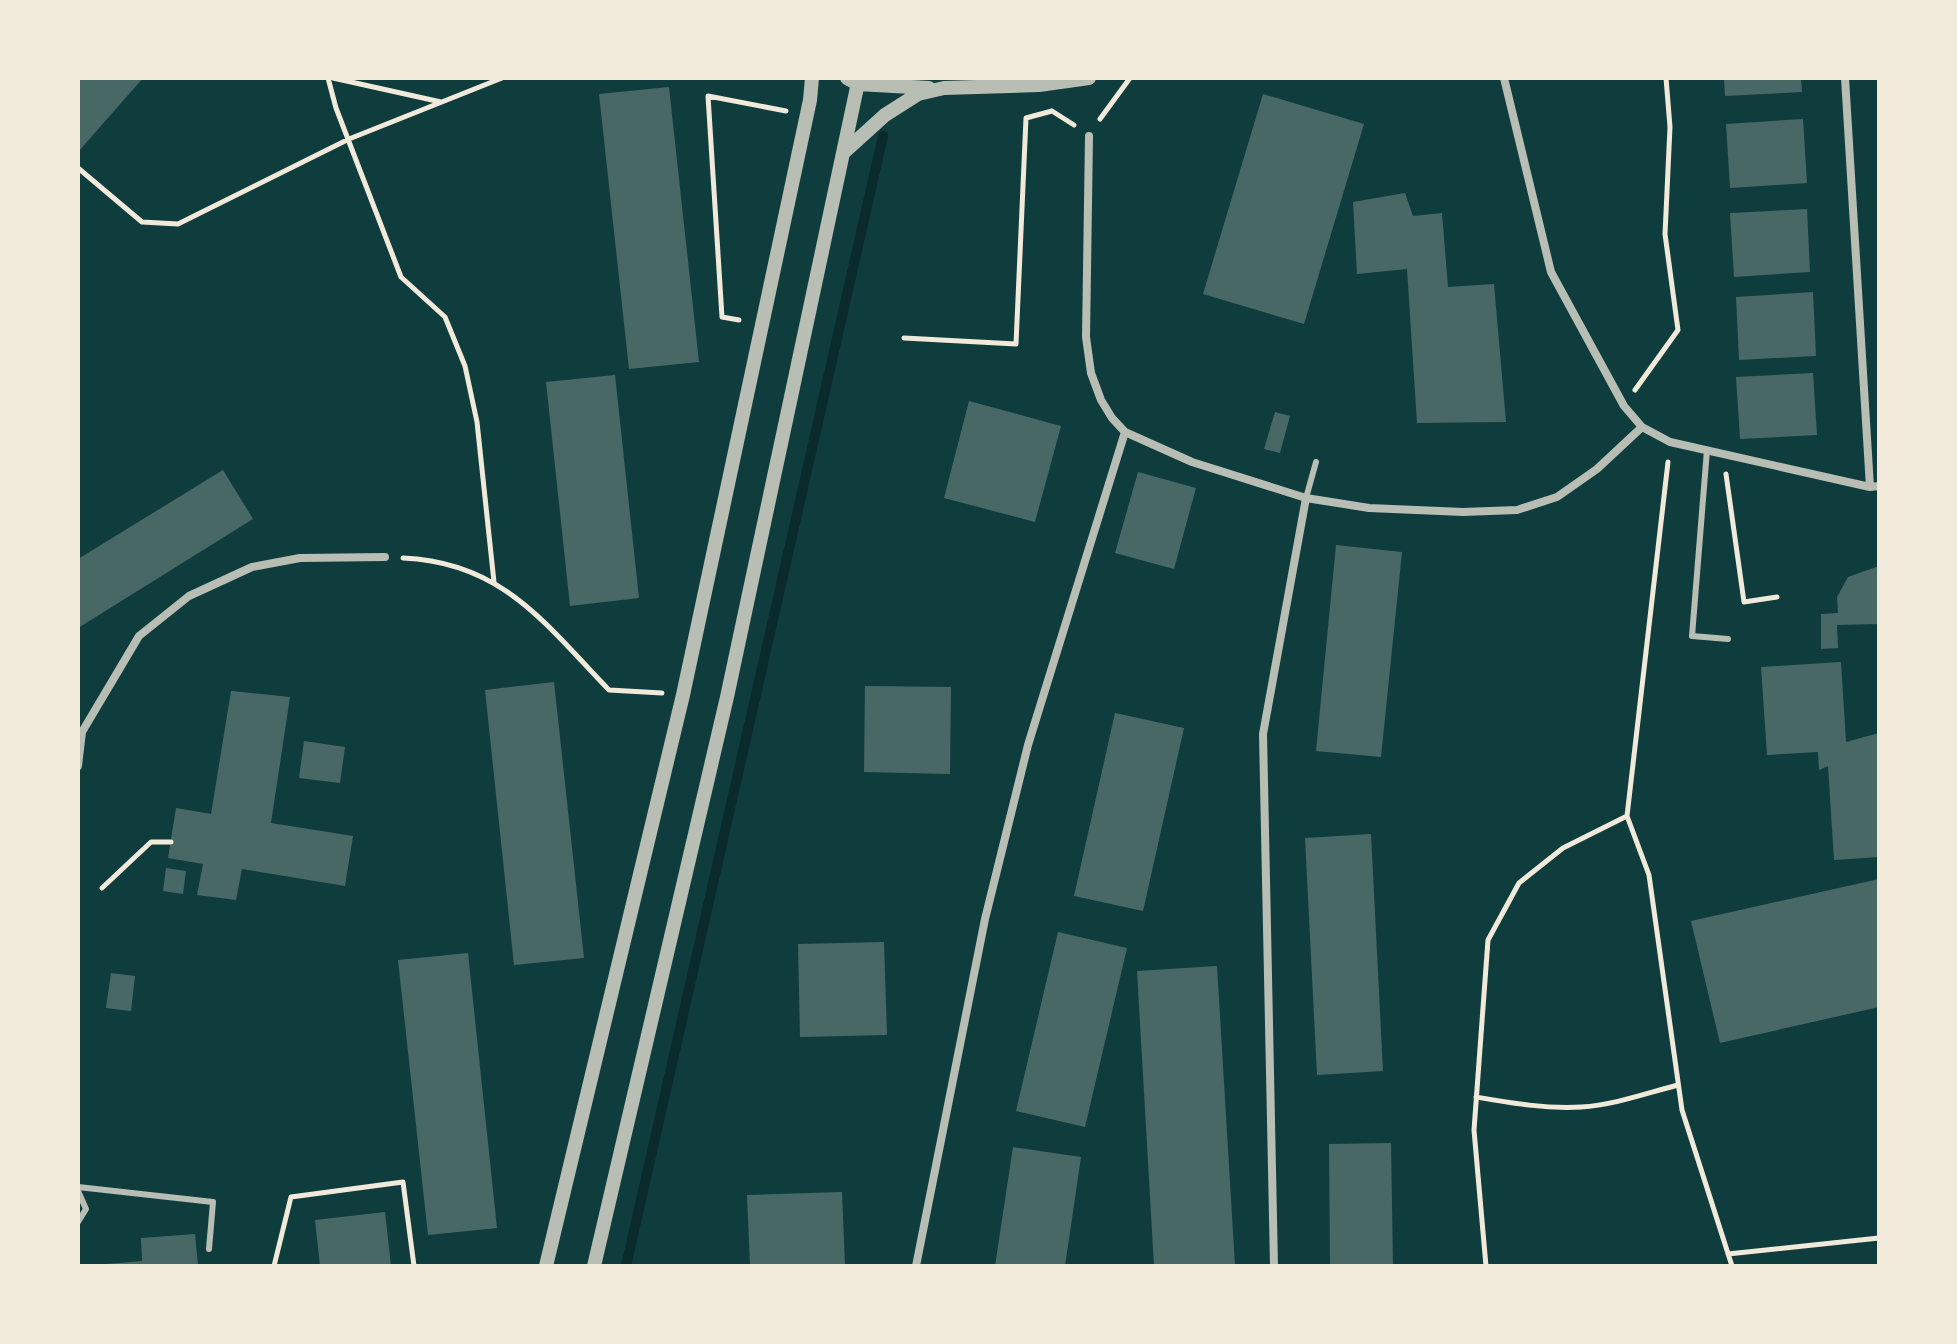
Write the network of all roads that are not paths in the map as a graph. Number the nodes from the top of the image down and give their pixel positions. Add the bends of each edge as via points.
1 (812, 78) edge
2 (1089, 78) edge
3 (1504, 78) edge
4 (1845, 78) edge
5 (855, 80) edge
6 (944, 88) junction
7 (1089, 136) road end
8 (843, 153) junction
9 (1642, 427) junction
10 (1125, 432) junction
11 (1707, 450) junction
12 (1316, 462) dead end
13 (1874, 486) edge
14 (1306, 498) junction
15 (385, 557) dead end
16 (1728, 639) dead end
17 (78, 766) edge
18 (78, 1189) edge
19 (78, 1222) edge
20 (209, 1249) dead end
21 (546, 1266) edge
22 (594, 1266) edge
23 (916, 1266) edge
24 (1274, 1266) edge

1 - 21 street via 683,695
2 - 6 street
3 - 9 street via 1551,272 1624,406
4 - 13 street
5 - 6 street
5 - 8 street
6 - 8 street via 901,103
7 - 10 street via 1086,337 1101,400
8 - 22 street via 727,697
9 - 11 street via 1670,442
9 - 14 street via 1557,497 1517,510 1369,508
10 - 14 street via 1192,462
10 - 23 street via 1028,745 985,919
11 - 13 street
11 - 16 lane via 1692,636
12 - 14 lane
14 - 24 street via 1263,734
15 - 17 street via 300,558 252,567 189,596 139,636 82,732
18 - 19 lane via 86,1209
18 - 20 lane via 213,1202

